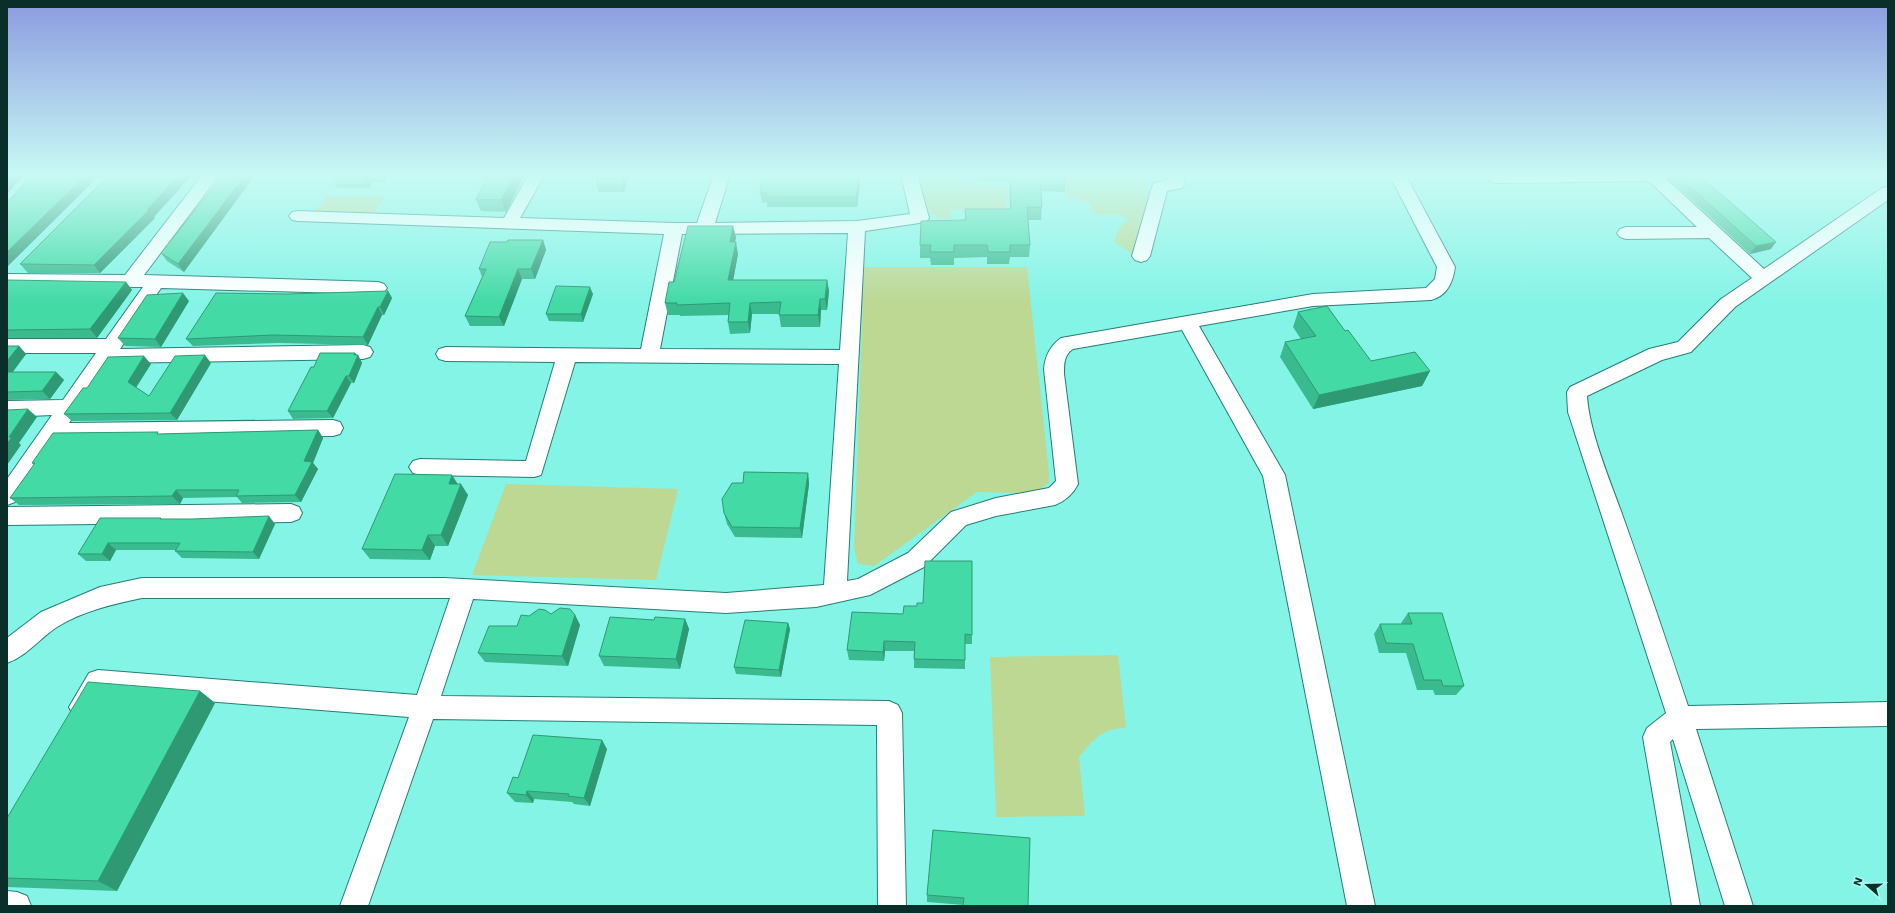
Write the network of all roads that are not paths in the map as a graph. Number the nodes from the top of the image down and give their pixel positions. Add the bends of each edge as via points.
1 (179, 217) edge
2 (316, 217) edge
3 (514, 217) edge
4 (708, 217) edge
5 (920, 217) edge
6 (1152, 217) edge
7 (1419, 217) edge
8 (1697, 217) edge
9 (1852, 217) edge
10 (510, 223) junction
11 (857, 227) junction
12 (674, 229) junction
13 (704, 229) junction
14 (1713, 232) junction
15 (1626, 233) dead end
16 (1141, 256) dead end
17 (24, 263) edge
18 (1763, 278) junction
19 (7, 280) edge
20 (130, 281) junction
21 (156, 282) junction
22 (378, 288) dead end
23 (1188, 323) junction
24 (7, 346) edge
25 (108, 351) junction
26 (363, 352) dead end
27 (446, 354) dead end
28 (567, 355) junction
29 (649, 356) junction
30 (849, 357) junction
31 (69, 407) junction
32 (7, 409) edge
33 (333, 428) dead end
34 (53, 431) junction
35 (420, 467) dead end
36 (10, 485) edge
37 (290, 513) dead end
38 (7, 516) edge
39 (465, 589) junction
40 (835, 593) junction
41 (7, 652) edge
42 (425, 707) junction
43 (1888, 714) edge
44 (1679, 718) junction
45 (70, 728) edge
46 (7, 905) edge
47 (17, 906) edge
48 (354, 906) edge
49 (892, 906) edge
50 (1361, 906) edge
51 (1686, 906) edge
52 (1739, 906) edge

1 - 20 street
2 - 10 street
3 - 10 street
4 - 13 street
5 - 11 street
6 - 16 street
7 - 23 street via 1446,267 1444,281 1431,294 1313,300
8 - 14 street
9 - 18 street
10 - 12 street
11 - 13 street
11 - 30 street
12 - 13 street
12 - 29 street
14 - 15 street
14 - 18 street
17 - 19 street
18 - 44 street via 1728,303 1684,347 1656,354 1577,392 1578,412
19 - 20 street
20 - 21 street
21 - 22 street
21 - 25 street
23 - 40 street via 1068,343 1061,348 1055,357 1054,374 1067,484 1055,496 996,507 959,518 916,560 862,588
23 - 50 street via 1274,475
24 - 25 street
25 - 26 street
25 - 31 street
27 - 28 street
28 - 29 street
28 - 35 street via 534,469
29 - 30 street
30 - 40 street
31 - 32 street
31 - 34 street
33 - 34 street
34 - 36 street
37 - 38 street
39 - 40 street via 726,603 816,597
39 - 41 street via 142,588 100,597 49,619
39 - 42 street
42 - 45 street via 98,681
42 - 48 street
42 - 49 street via 889,713
43 - 44 street
44 - 51 street via 1656,737
44 - 52 street
46 - 47 street

